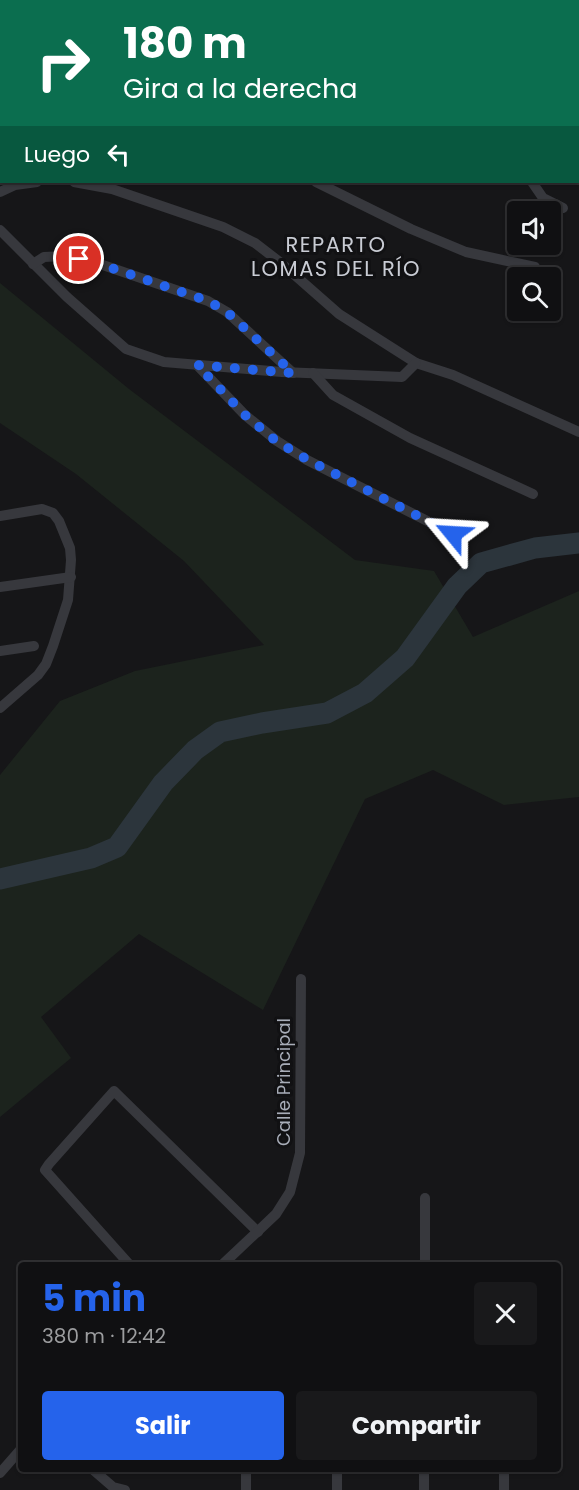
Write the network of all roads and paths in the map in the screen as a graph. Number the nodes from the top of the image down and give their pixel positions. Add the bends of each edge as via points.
1 (30, 183) edge
2 (79, 183) edge
3 (318, 183) edge
4 (533, 183) edge
5 (0, 192) edge
6 (563, 208) dead end
7 (0, 230) edge
8 (33, 264) junction
9 (535, 267) dead end
10 (416, 363) junction
11 (197, 365) junction
12 (293, 373) junction
13 (313, 373) junction
14 (579, 432) edge
15 (533, 494) dead end
16 (0, 516) edge
17 (453, 534) dead end
18 (71, 577) junction
19 (0, 587) edge
20 (34, 646) dead end
21 (0, 651) edge
22 (0, 708) edge
23 (301, 979) dead end
24 (425, 1198) dead end
25 (258, 1232) junction
26 (127, 1262) edge
27 (225, 1262) edge
28 (425, 1262) edge
29 (18, 1452) edge
30 (96, 1472) edge
31 (246, 1472) edge
32 (337, 1472) edge
33 (424, 1472) edge
34 (504, 1472) edge
35 (0, 1473) edge
36 (125, 1490) edge
37 (246, 1490) edge
38 (337, 1490) edge
39 (424, 1490) edge
40 (504, 1490) edge

1 - 5 street
2 - 10 street via 112,189 223,226 255,243 339,314
3 - 9 street via 466,252
4 - 6 street via 543,198
7 - 8 street
8 - 11 street via 126,349 164,362
8 - 12 street via 44,257 64,256 94,262 208,301 227,312
10 - 13 street via 402,377
10 - 14 street via 453,375
11 - 12 street
11 - 17 street via 276,441
12 - 13 street
13 - 15 street via 333,395 410,438
16 - 18 street via 42,509 53,513 70,548
18 - 19 street
18 - 22 street via 68,600 46,664
20 - 21 street
23 - 25 street, Calle Principal via 300,1153 290,1192
24 - 28 street
25 - 26 street via 114,1091 45,1170
25 - 27 street, Calle Principal
29 - 35 street
30 - 36 street via 113,1487
31 - 37 street
32 - 38 street
33 - 39 street
34 - 40 street

